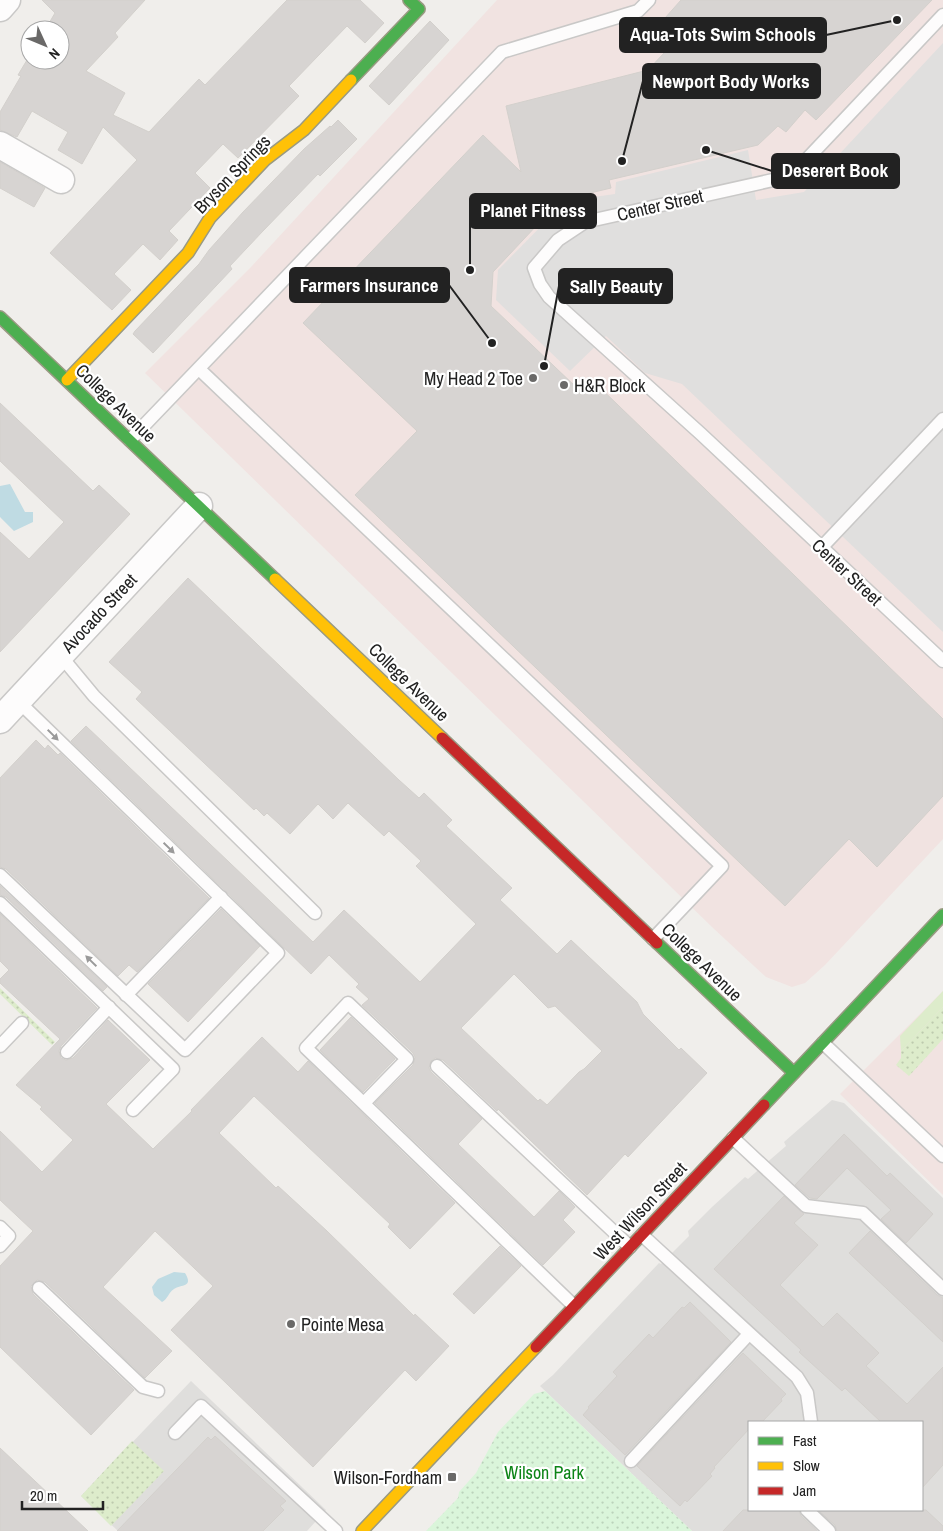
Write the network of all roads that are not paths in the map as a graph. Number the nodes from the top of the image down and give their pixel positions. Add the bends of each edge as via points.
1 (7, 0) edge
2 (409, 0) edge
3 (649, 0) edge
4 (0, 8) edge
5 (943, 14) edge
6 (0, 145) edge
7 (61, 180) dead end
8 (0, 319) edge
9 (199, 369) junction
10 (67, 380) junction
11 (943, 419) edge
12 (130, 440) junction
13 (199, 506) junction
14 (821, 548) junction
15 (60, 655) junction
16 (943, 661) edge
17 (18, 701) junction
18 (0, 720) edge
19 (0, 875) edge
20 (220, 897) junction
21 (0, 903) edge
22 (316, 914) dead end
23 (943, 915) edge
24 (653, 939) junction
25 (126, 995) junction
26 (109, 1007) junction
27 (22, 1023) dead end
28 (823, 1043) junction
29 (0, 1046) edge
30 (67, 1052) dead end
31 (437, 1066) dead end
32 (794, 1074) junction
33 (364, 1103) junction
34 (133, 1110) dead end
35 (733, 1138) junction
36 (943, 1156) edge
37 (0, 1227) edge
38 (642, 1234) junction
39 (0, 1246) edge
40 (630, 1246) junction
41 (39, 1288) dead end
42 (943, 1289) edge
43 (574, 1306) junction
44 (749, 1334) junction
45 (158, 1391) dead end
46 (811, 1421) edge
47 (176, 1433) dead end
48 (631, 1462) dead end
49 (808, 1511) edge
50 (336, 1531) edge
51 (362, 1531) edge
52 (830, 1531) edge

1 - 4 street
2 - 10 street, Bryson Springs via 419,9 304,130 265,160 210,218 188,253
3 - 9 lane via 638,12 502,52
5 - 14 lane, Center Street via 790,176 584,222 558,240 534,268 548,297 701,434
6 - 7 street
8 - 10 street, College Avenue
9 - 12 lane
9 - 24 lane via 722,866
10 - 12 street, College Avenue
11 - 14 lane
12 - 13 street, College Avenue
13 - 15 street, Avocado Street
13 - 24 street, College Avenue
14 - 16 lane, Center Street
15 - 17 street, Avocado Street
15 - 22 lane via 94,696
17 - 18 street, Avocado Street
17 -> 20 lane
25 -> 19 lane
20 - 25 lane
20 - 25 lane via 278,953 185,1050
21 - 26 lane
23 - 28 street, West Wilson Street
24 - 32 street, College Avenue
26 - 30 lane
26 - 34 lane via 173,1068
27 - 29 lane
28 - 32 street, West Wilson Street
28 - 36 lane
31 - 40 lane
32 - 35 street, West Wilson Street
33 - 33 lane via 306,1048 348,1003 407,1059
33 - 43 lane
35 - 38 street, West Wilson Street
35 - 42 lane via 806,1206 863,1213
37 - 39 lane via 9,1236
38 - 40 street, West Wilson Street
38 - 44 lane
40 - 43 street, West Wilson Street
41 - 45 lane via 143,1387
43 - 51 street, West Wilson Street
44 - 46 lane via 797,1377 808,1393
44 - 48 lane
47 - 50 lane via 201,1406
49 - 52 lane

